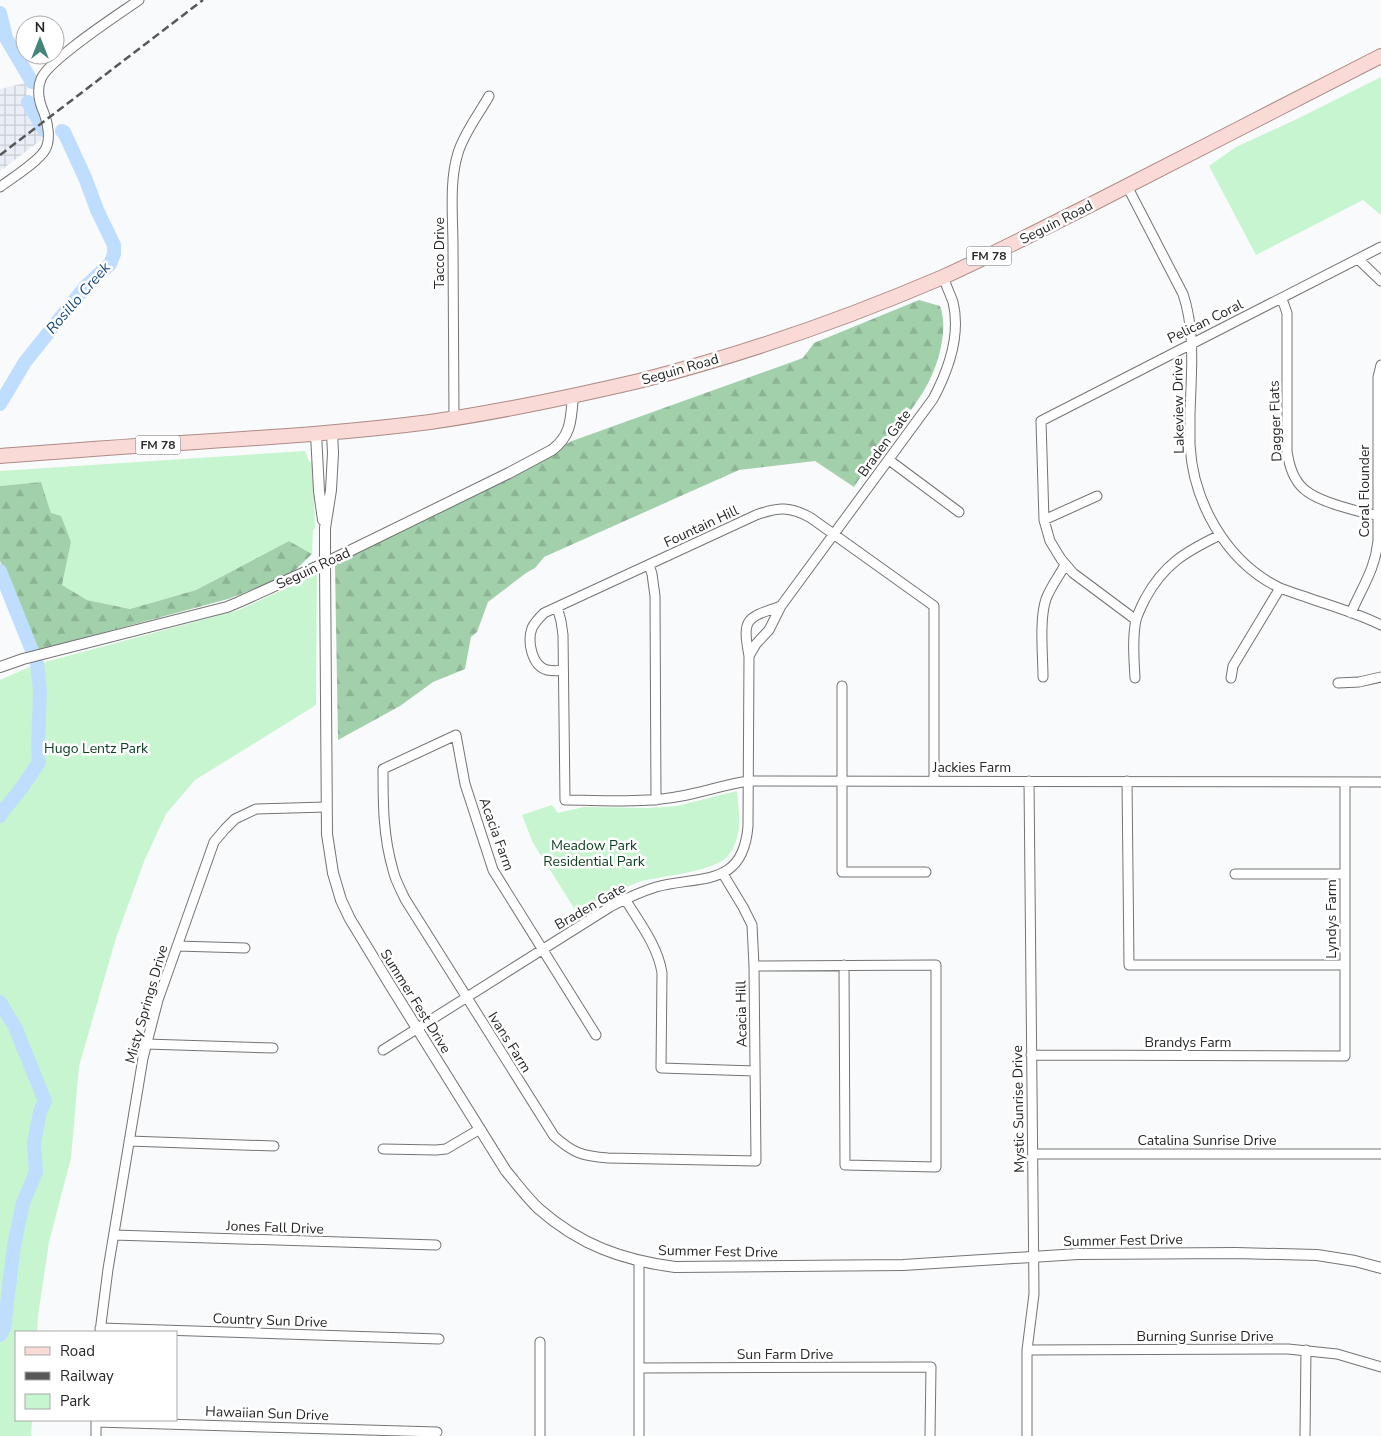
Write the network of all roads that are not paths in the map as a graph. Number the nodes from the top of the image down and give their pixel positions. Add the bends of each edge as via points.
1 (139, 0) edge
2 (1381, 56) edge
3 (489, 96) dead end
4 (1127, 186) junction
5 (0, 187) edge
6 (1381, 247) edge
7 (1358, 259) junction
8 (943, 277) junction
9 (1381, 281) edge
10 (1282, 299) junction
11 (1191, 343) junction
12 (1381, 365) edge
13 (573, 395) junction
14 (454, 418) junction
15 (332, 433) junction
16 (316, 434) junction
17 (0, 456) edge
18 (889, 460) junction
19 (1097, 496) dead end
20 (959, 512) dead end
21 (1378, 515) junction
22 (1044, 520) junction
23 (325, 528) junction
24 (834, 534) junction
25 (1220, 535) junction
26 (324, 563) junction
27 (649, 565) junction
28 (1065, 566) junction
29 (1280, 588) junction
30 (557, 606) junction
31 (781, 606) junction
32 (1351, 613) junction
33 (1136, 620) junction
34 (1381, 625) edge
35 (749, 656) junction
36 (0, 667) edge
37 (564, 670) junction
38 (1043, 677) dead end
39 (1135, 678) dead end
40 (1231, 678) dead end
41 (1381, 678) edge
42 (1338, 683) dead end
43 (842, 686) dead end
44 (456, 735) joint
45 (934, 780) junction
46 (748, 781) junction
47 (843, 781) junction
48 (1029, 781) junction
49 (1127, 781) junction
50 (1345, 782) junction
51 (1381, 782) edge
52 (656, 800) junction
53 (326, 807) junction
54 (926, 872) dead end
55 (723, 874) junction
56 (1235, 874) dead end
57 (1345, 874) junction
58 (626, 899) junction
59 (177, 946) junction
60 (245, 948) dead end
61 (542, 950) junction
62 (844, 965) junction
63 (1345, 965) junction
64 (754, 966) junction
65 (466, 998) junction
66 (416, 1028) junction
67 (596, 1035) dead end
68 (146, 1044) junction
69 (273, 1048) dead end
70 (383, 1050) dead end
71 (1031, 1055) junction
72 (1345, 1056) joint
73 (755, 1071) junction
74 (480, 1129) junction
75 (129, 1142) junction
76 (274, 1146) dead end
77 (383, 1149) dead end
78 (1032, 1154) junction
79 (1381, 1154) edge
80 (756, 1161) joint
81 (114, 1236) junction
82 (436, 1245) dead end
83 (1034, 1256) junction
84 (639, 1261) junction
85 (1381, 1268) edge
86 (100, 1330) edge
87 (138, 1331) edge
88 (178, 1332) edge
89 (439, 1339) dead end
90 (540, 1342) dead end
91 (1027, 1350) junction
92 (1306, 1350) junction
93 (1381, 1367) edge
94 (640, 1368) junction
95 (96, 1421) edge
96 (437, 1432) dead end
97 (96, 1436) edge
98 (540, 1436) edge
99 (639, 1436) edge
100 (930, 1436) edge
101 (1027, 1436) edge
102 (1306, 1436) edge

1 - 5 street via 48,69 41,79 38,93 47,124 46,147 40,156
2 - 4 main road, Seguin Road / FM 78
3 - 14 street, Tacco Drive via 458,152 455,167
4 - 8 main road, Seguin Road / FM 78
4 - 11 street, Lakeview Drive via 1182,294 1188,309
6 - 7 street, Pelican Coral
7 - 9 street
7 - 10 street, Pelican Coral
8 - 13 main road, Seguin Road / FM 78 via 759,346 638,381
8 - 18 street, Braden Gate via 955,316 954,339 947,367 933,399
10 - 11 street, Pelican Coral
10 - 21 street, Dagger Flats via 1287,313 1287,451 1292,474 1318,499
11 - 22 street, Pelican Coral via 1041,421
11 - 25 street, Lakeview Drive via 1190,446 1193,467 1204,505
12 - 21 street, Coral Flounder via 1378,377
13 - 14 main road, Seguin Road / FM 78
13 - 26 street, Seguin Road via 568,434 558,446
14 - 15 main road, Seguin Road / FM 78
15 - 16 main road, Seguin Road / FM 78
15 - 23 street, Summer Fest Drive via 331,490
16 - 17 main road, Seguin Road / FM 78
16 - 23 street, Summer Fest Drive via 318,491
18 - 20 street
18 - 24 street, Braden Gate
19 - 22 street
21 - 32 street, Coral Flounder via 1378,542 1371,573
22 - 28 street via 1050,541
23 - 26 street, Summer Fest Drive
24 - 27 street, Fountain Hill via 802,512 782,508 770,510
24 - 31 street, Braden Gate
24 - 45 street, Fountain Hill via 934,606
25 - 29 street, Lakeview Drive via 1244,564
25 - 33 street via 1166,569 1149,592
26 - 36 street, Seguin Road via 227,607
26 - 53 street, Summer Fest Drive
27 - 30 street, Fountain Hill
27 - 52 street via 655,596
28 - 33 street
28 - 38 street via 1044,607
29 - 32 street, Lakeview Drive
29 - 40 street via 1233,666
30 - 37 street via 562,628
30 - 37 street, Fountain Hill via 538,618 530,638 537,663 546,670
31 - 35 street, Braden Gate via 769,630
31 - 35 street via 749,620 746,627
32 - 34 street, Lakeview Drive
33 - 39 street
35 - 46 street
37 - 52 street, Jackies Farm via 565,800
41 - 42 street
43 - 47 street
44 - 61 street, Acacia Farm via 465,784 493,870
44 - 65 street, Ivans Farm via 383,769 384,825 393,872 405,899
45 - 47 street, Jackies Farm
45 - 48 street, Jackies Farm
46 - 47 street, Jackies Farm
46 - 52 street, Jackies Farm
46 - 55 street via 747,840 735,864
47 - 54 street via 842,872
48 - 49 street, Jackies Farm
48 - 71 street, Mystic Sunrise Drive
49 - 50 street, Jackies Farm
49 - 63 street via 1129,965
50 - 51 street, Jackies Farm
50 - 57 street, Lyndys Farm
53 - 59 street, Misty Springs Drive via 256,809 235,818 214,842
53 - 66 street, Summer Fest Drive via 328,844 341,900
55 - 58 street, Braden Gate via 656,887
55 - 64 street, Acacia Hill via 752,925
56 - 57 street
57 - 63 street, Lyndys Farm
58 - 61 street, Braden Gate
58 - 73 street via 661,962 661,1068
59 - 60 street
59 - 68 street, Misty Springs Drive
61 - 65 street, Braden Gate
61 - 67 street, Acacia Farm
62 - 62 street via 845,1165 936,1167 936,965
62 - 64 street
63 - 72 street, Lyndys Farm
64 - 73 street, Acacia Hill
65 - 66 street, Braden Gate
65 - 80 street, Ivans Farm via 542,1119 568,1148 586,1156 608,1158
66 - 70 street, Braden Gate
66 - 74 street, Summer Fest Drive
68 - 69 street
68 - 75 street, Misty Springs Drive
71 - 72 street, Brandys Farm
71 - 78 street, Mystic Sunrise Drive
73 - 80 street, Acacia Hill
74 - 77 street via 446,1149
74 - 84 street, Summer Fest Drive via 506,1171 538,1208 584,1240
75 - 76 street
75 - 81 street, Misty Springs Drive
78 - 79 street, Catalina Sunrise Drive
78 - 83 street, Mystic Sunrise Drive
81 - 82 street, Jones Fall Drive
81 - 86 street, Misty Springs Drive
83 - 84 street, Summer Fest Drive via 816,1266 682,1267
83 - 85 street, Summer Fest Drive via 1318,1255
83 - 91 street, Mystic Sunrise Drive via 1033,1309
84 - 94 street
86 - 87 street, Country Sun Drive
88 - 89 street, Country Sun Drive
90 - 98 street
91 - 92 street, Burning Sunrise Drive
91 - 101 street, Mystic Sunrise Drive
92 - 93 street, Burning Sunrise Drive via 1337,1354
92 - 102 street
94 - 99 street
94 - 100 street, Sun Farm Drive via 931,1367
95 - 96 street, Hawaiian Sun Drive
95 - 97 street

